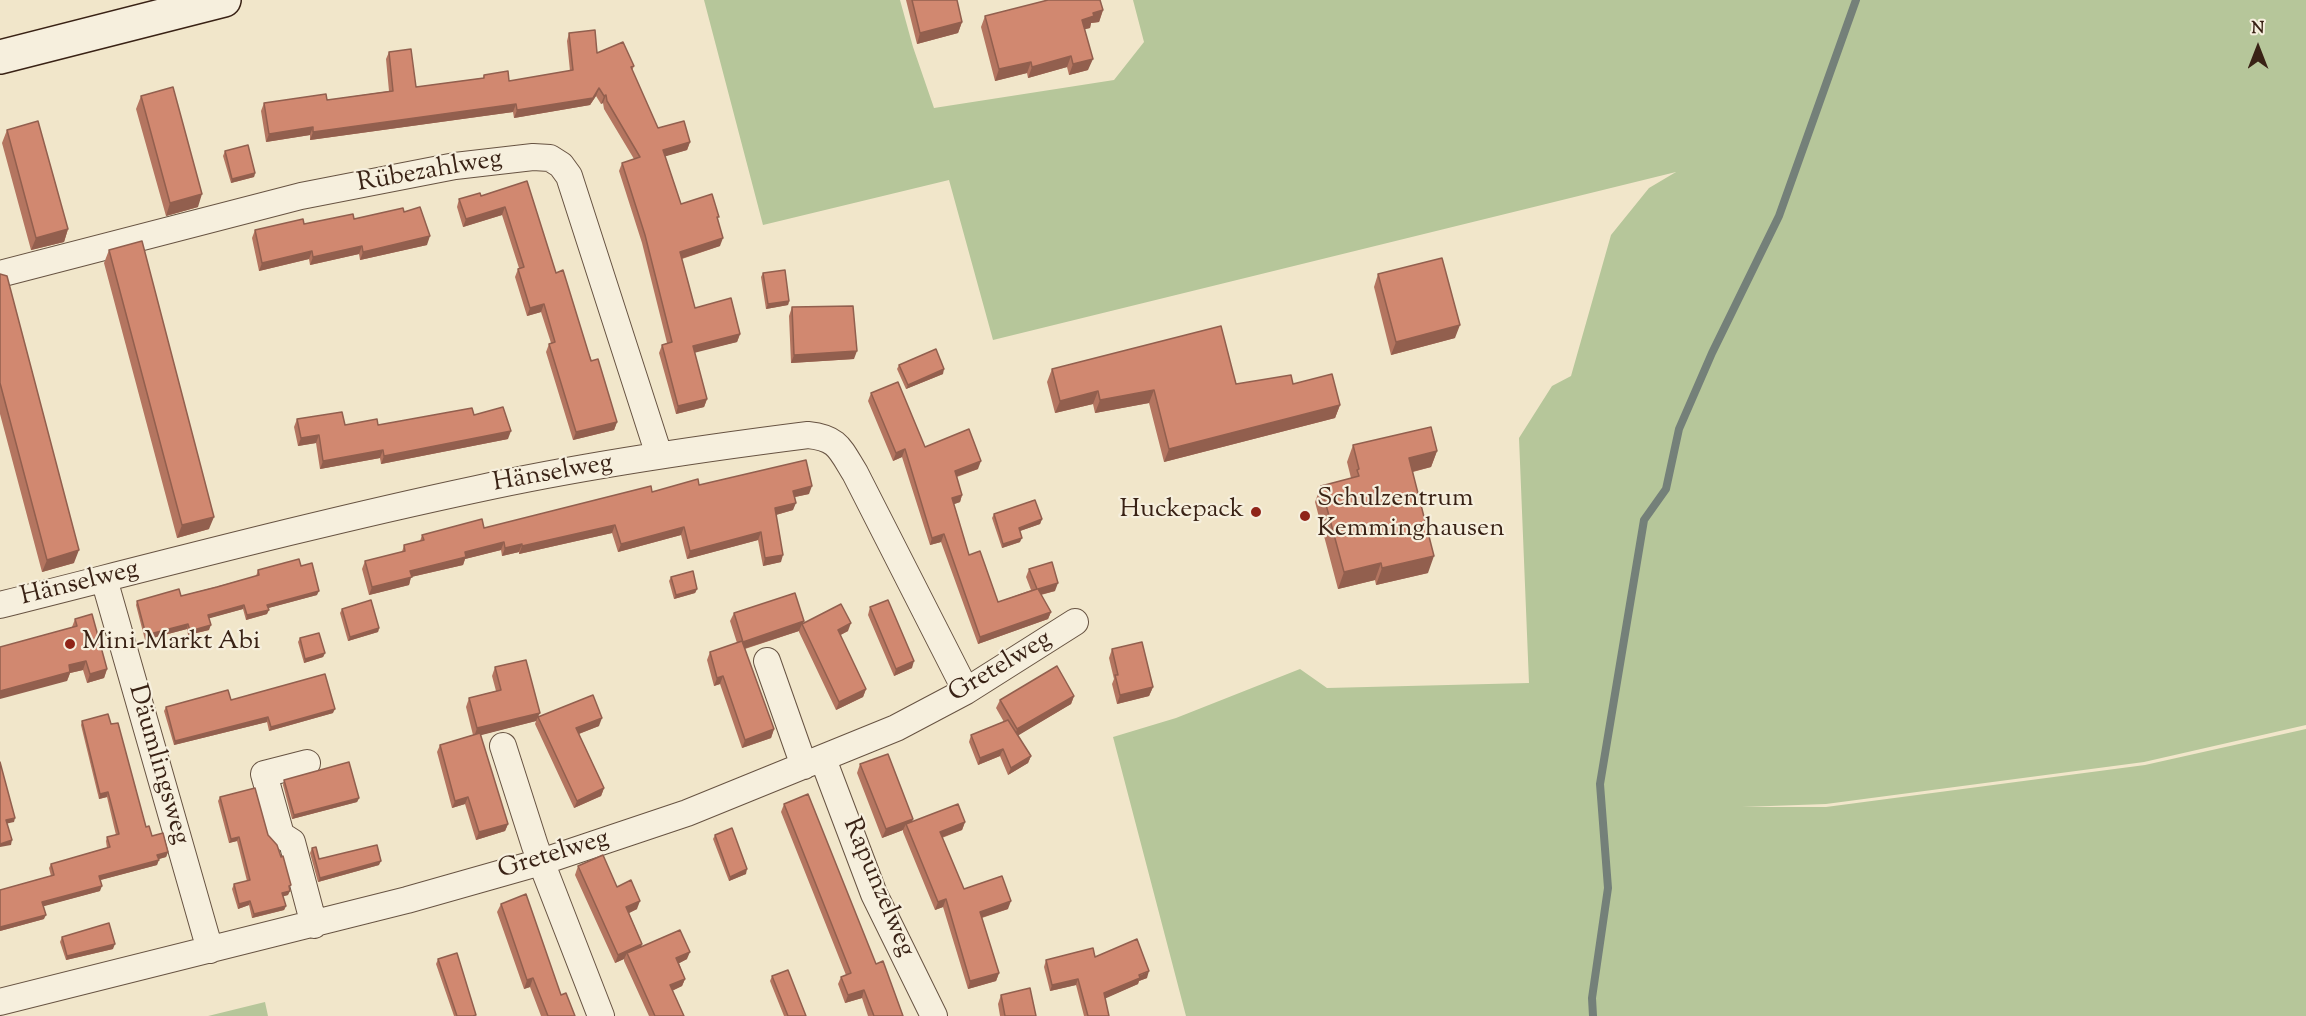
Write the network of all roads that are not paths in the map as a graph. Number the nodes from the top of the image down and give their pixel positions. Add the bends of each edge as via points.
1 (224, 0) edge
2 (0, 57) edge
3 (0, 274) edge
4 (660, 455) junction
5 (104, 579) junction
6 (0, 605) edge
7 (1075, 622) dead end
8 (767, 661) dead end
9 (966, 691) junction
10 (503, 746) dead end
11 (306, 763) dead end
12 (813, 763) junction
13 (541, 862) junction
14 (314, 925) junction
15 (210, 950) junction
16 (0, 1002) edge
17 (601, 1016) edge
18 (934, 1016) edge

1 - 2 main road
3 - 4 street, Rübezahlweg via 301,196 455,166 550,158 569,176
4 - 5 street, Hänselweg via 479,488 305,527
4 - 9 street, Hänselweg via 808,435 826,436 836,443
5 - 6 street, Hänselweg
5 - 15 street, Däumlingsweg
7 - 9 street, Gretelweg
8 - 12 street, Rapunzelweg
9 - 12 street, Gretelweg via 896,728
10 - 13 street
11 - 14 street via 264,774 280,835 292,842
12 - 13 street, Gretelweg via 687,813
12 - 18 street, Rapunzelweg
13 - 14 street, Gretelweg
13 - 17 street
14 - 15 street, Gretelweg
15 - 16 street, Gretelweg

